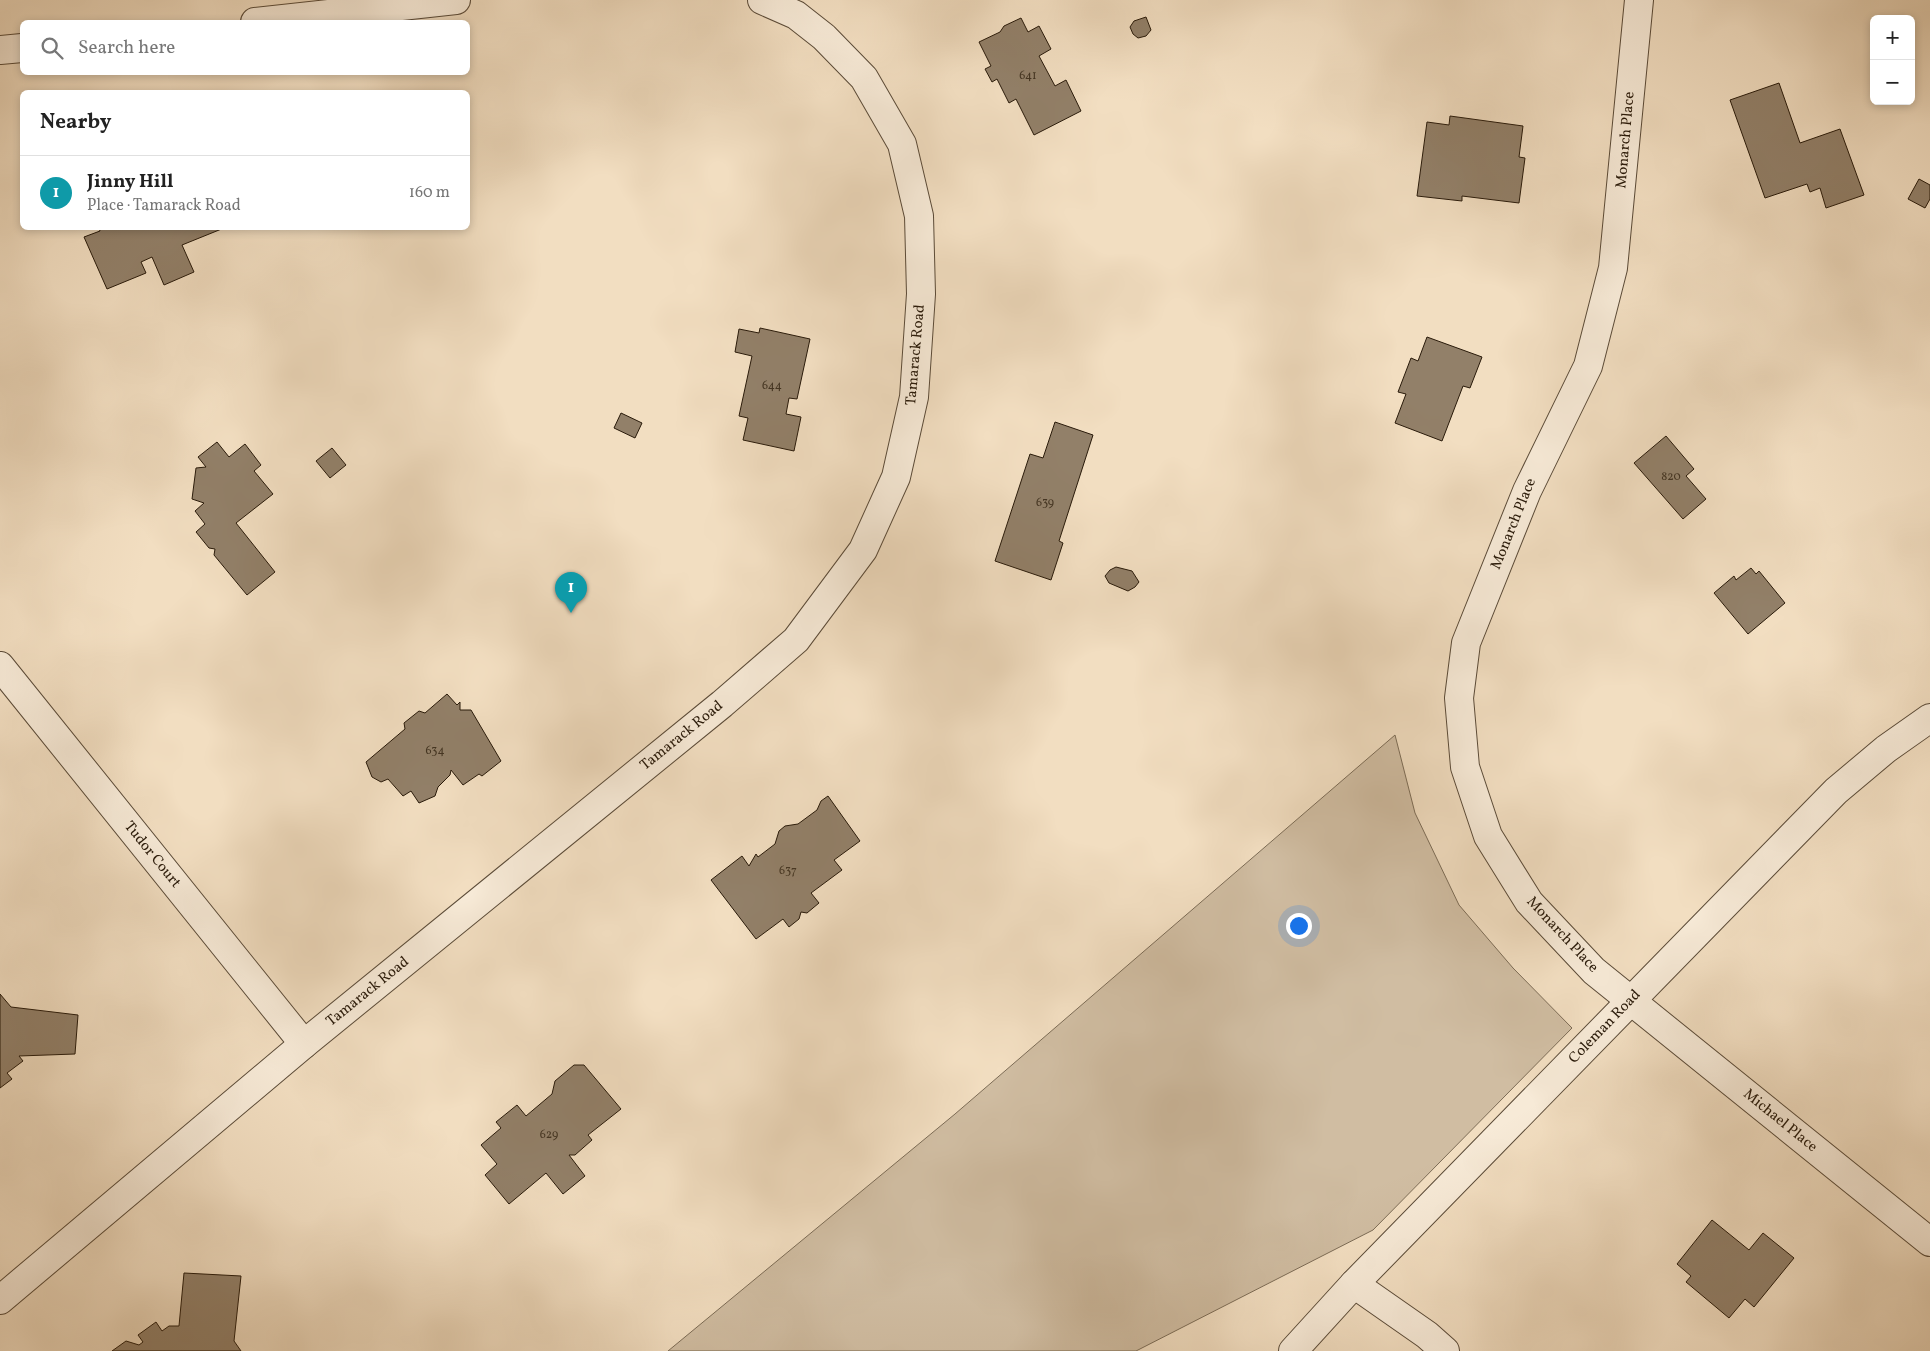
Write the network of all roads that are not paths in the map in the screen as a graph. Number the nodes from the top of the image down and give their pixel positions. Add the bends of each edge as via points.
1 (456, 0) edge
2 (762, 0) edge
3 (1639, 0) edge
4 (273, 20) edge
5 (20, 48) edge
6 (0, 50) edge
7 (0, 666) edge
8 (1930, 718) edge
9 (1630, 1001) junction
10 (304, 1044) junction
11 (1930, 1242) edge
12 (1354, 1284) junction
13 (0, 1300) edge
14 (1293, 1351) edge
15 (1445, 1351) edge

1 - 4 street
2 - 10 street, Tamarack Road via 796,15 824,36 864,78 902,144 918,216 921,294 914,397 896,477 863,550 796,640 722,704
3 - 9 street, Monarch Place via 1613,268 1588,366 1527,491 1466,643 1459,698 1465,767 1488,836 1529,902 1594,971
5 - 6 street
7 - 10 street, Tudor Court
8 - 9 street, Coleman Road via 1836,790
9 - 11 street, Michael Place
9 - 12 street, Coleman Road
10 - 13 street, Tamarack Road
12 - 14 street, Coleman Road
12 - 15 street

